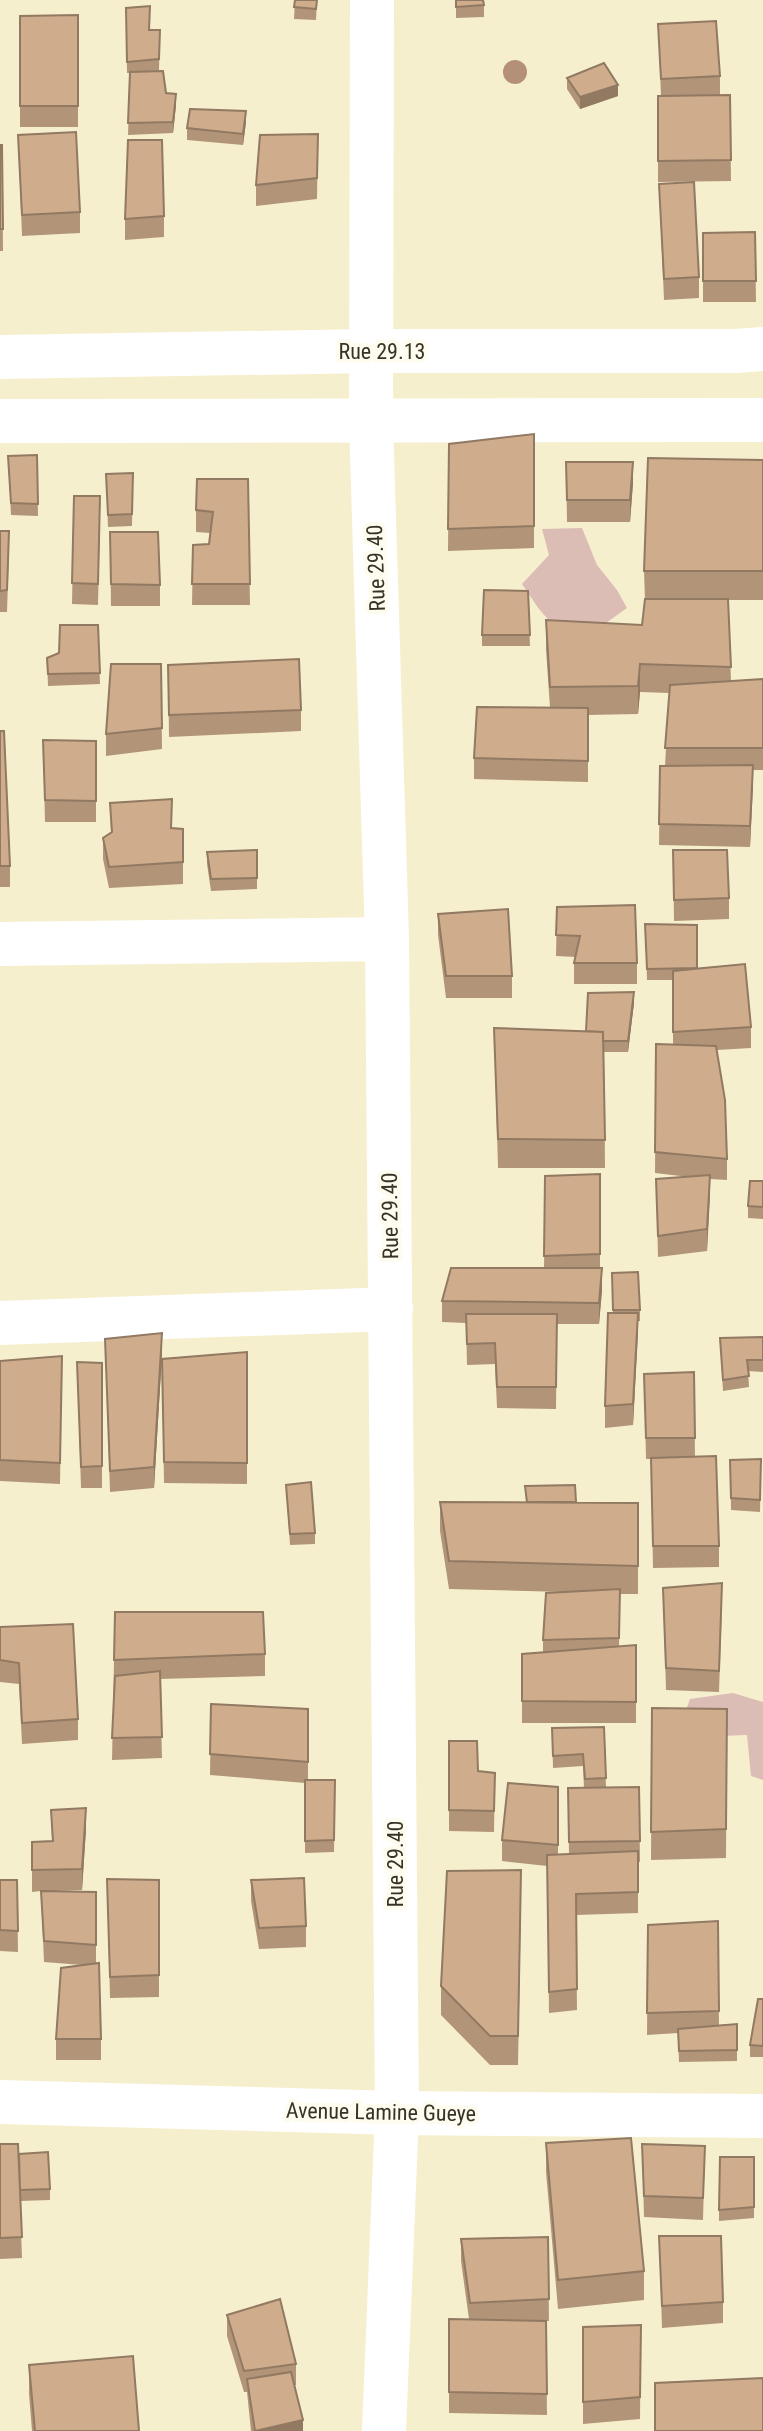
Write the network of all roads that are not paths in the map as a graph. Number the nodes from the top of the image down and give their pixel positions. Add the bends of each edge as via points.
1 (372, 0) edge
2 (763, 349) edge
3 (372, 351) junction
4 (0, 357) edge
5 (763, 420) edge
6 (0, 421) edge
7 (371, 421) junction
8 (387, 939) junction
9 (0, 944) edge
10 (391, 1309) junction
11 (0, 1323) edge
12 (0, 2102) edge
13 (397, 2113) junction
14 (763, 2116) edge
15 (384, 2431) edge

1 - 3 street, Rue 29.40
2 - 3 street, Rue 29.13
3 - 4 street, Rue 29.13
3 - 7 street, Rue 29.40
5 - 7 street
6 - 7 street
7 - 8 street, Rue 29.40
8 - 9 street
8 - 10 street, Rue 29.40
10 - 11 street
10 - 13 street, Rue 29.40
12 - 13 street, Avenue Lamine Gueye
13 - 14 street, Avenue Lamine Gueye
13 - 15 street, Rue 29.40

